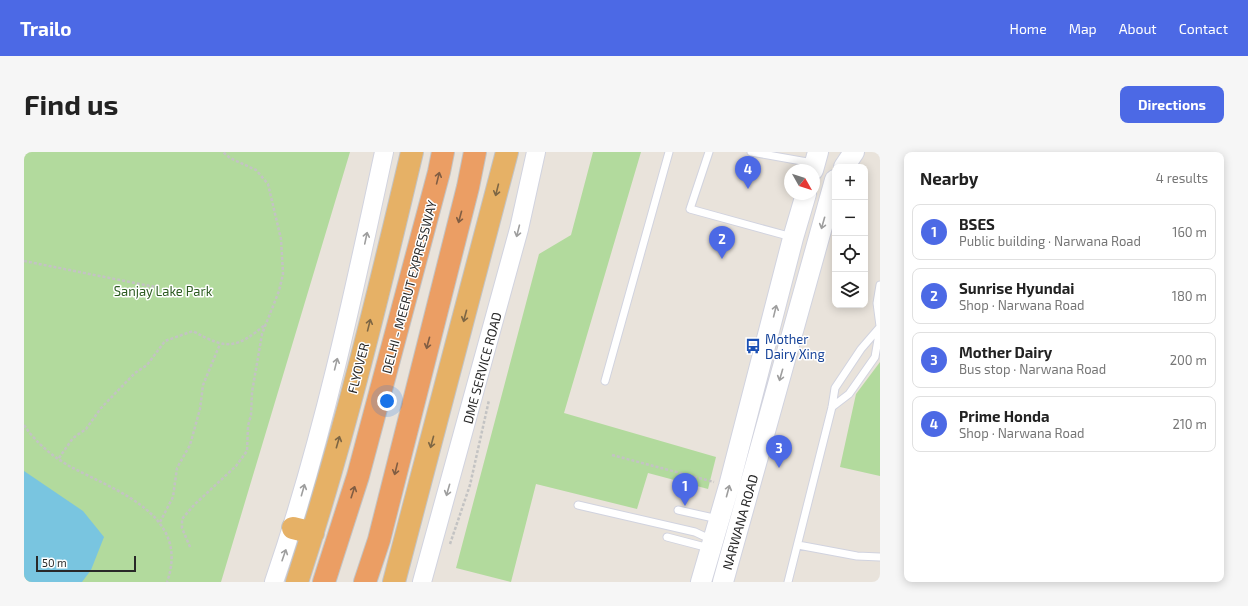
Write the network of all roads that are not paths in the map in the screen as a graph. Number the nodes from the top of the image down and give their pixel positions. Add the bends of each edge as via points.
1 (384, 152) edge
2 (412, 152) edge
3 (443, 152) edge
4 (475, 152) edge
5 (507, 152) edge
6 (536, 152) edge
7 (668, 152) edge
8 (709, 152) edge
9 (751, 152) edge
10 (844, 152) edge
11 (854, 152) edge
12 (813, 162) edge
13 (840, 164) edge
14 (846, 164) edge
15 (832, 193) edge
16 (804, 200) edge
17 (793, 238) junction
18 (880, 285) edge
19 (880, 327) edge
20 (605, 381) dead end
21 (832, 407) junction
22 (578, 505) dead end
23 (678, 510) dead end
24 (720, 520) junction
25 (303, 531) junction
26 (667, 537) dead end
27 (712, 545) junction
28 (798, 545) junction
29 (733, 546) junction
30 (880, 557) edge
31 (274, 582) edge
32 (297, 582) edge
33 (324, 582) edge
34 (365, 582) edge
35 (394, 582) edge
36 (422, 582) edge
37 (701, 582) edge
38 (723, 582) edge
39 (788, 582) edge

25 -> 1 street via 320,433
25 -> 2 highway, FLYOVER via 356,377
33 -> 3 highway, DELHI - MEERUT EXPRESSWAY via 358,476
4 -> 34 highway via 379,540
5 -> 35 highway
6 -> 36 street, DME SERVICE ROAD via 519,229
7 - 20 lane
8 - 17 lane via 690,209
9 - 12 lane
10 - 13 main road, NARWANA ROAD
11 - 14 main road
15 -> 29 main road, NARWANA ROAD
16 - 17 main road, NARWANA ROAD
24 -> 17 main road, NARWANA ROAD
18 - 19 lane via 877,303
19 - 21 lane via 861,349 835,388
19 - 21 lane via 874,357 849,394
21 - 28 lane
22 - 27 lane via 695,532
23 - 24 lane
24 - 27 main road, NARWANA ROAD
31 -> 25 street
25 - 32 highway, FLYOVER
26 - 27 lane
27 - 29 main road
27 - 37 main road, NARWANA ROAD
28 - 30 lane via 857,556
28 - 39 lane
29 - 38 main road, NARWANA ROAD

